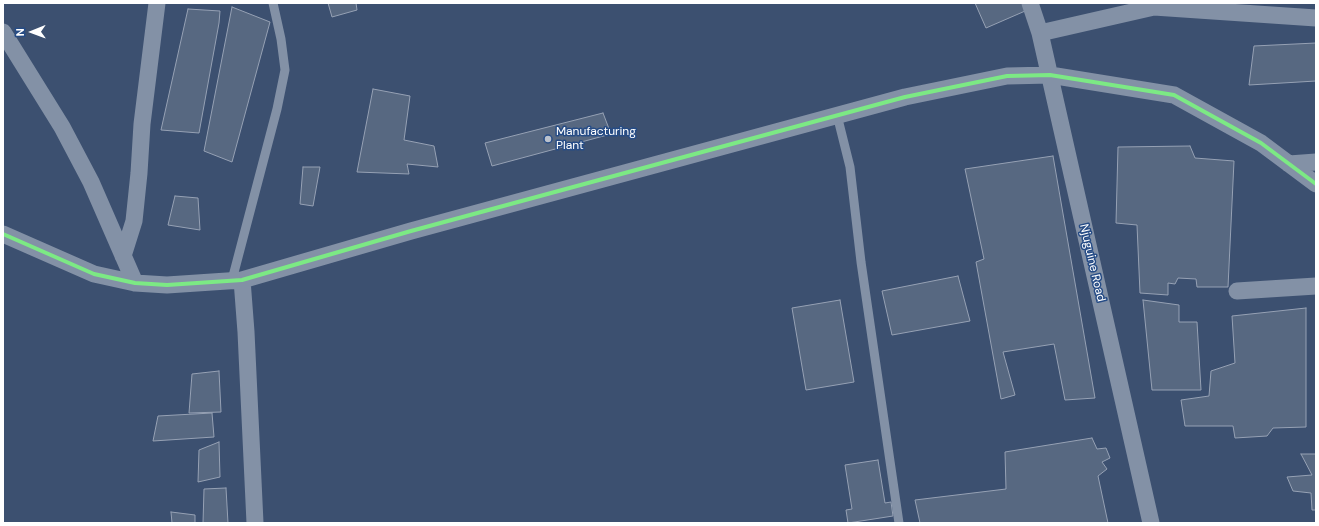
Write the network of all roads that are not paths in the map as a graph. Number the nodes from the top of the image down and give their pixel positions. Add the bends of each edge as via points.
1 (157, 3) edge
2 (273, 3) edge
3 (1030, 3) edge
4 (1154, 5) edge
5 (1316, 18) edge
6 (3, 32) edge
7 (1040, 33) junction
8 (1050, 75) junction
9 (837, 115) junction
10 (1316, 162) edge
11 (1290, 164) junction
12 (1316, 184) edge
13 (3, 234) edge
14 (123, 256) junction
15 (237, 280) junction
16 (135, 283) junction
17 (1316, 286) edge
18 (1237, 291) dead end
19 (255, 523) edge
20 (899, 523) edge
21 (1151, 523) edge

1 - 14 street via 142,124 134,221
2 - 15 lane via 285,70
3 - 7 street, Njuguine Road
4 - 5 street
4 - 7 street
6 - 14 street via 62,127 91,182
7 - 8 street, Njuguine Road
8 - 9 street via 1007,76 905,97
8 - 11 street via 1174,95 1261,143
8 - 21 street, Njuguine Road
9 - 15 street
9 - 20 lane via 850,167 861,262
10 - 11 street
11 - 12 street
13 - 16 street via 94,274
14 - 16 street
15 - 16 street via 167,285
15 - 19 street via 246,339
17 - 18 street

